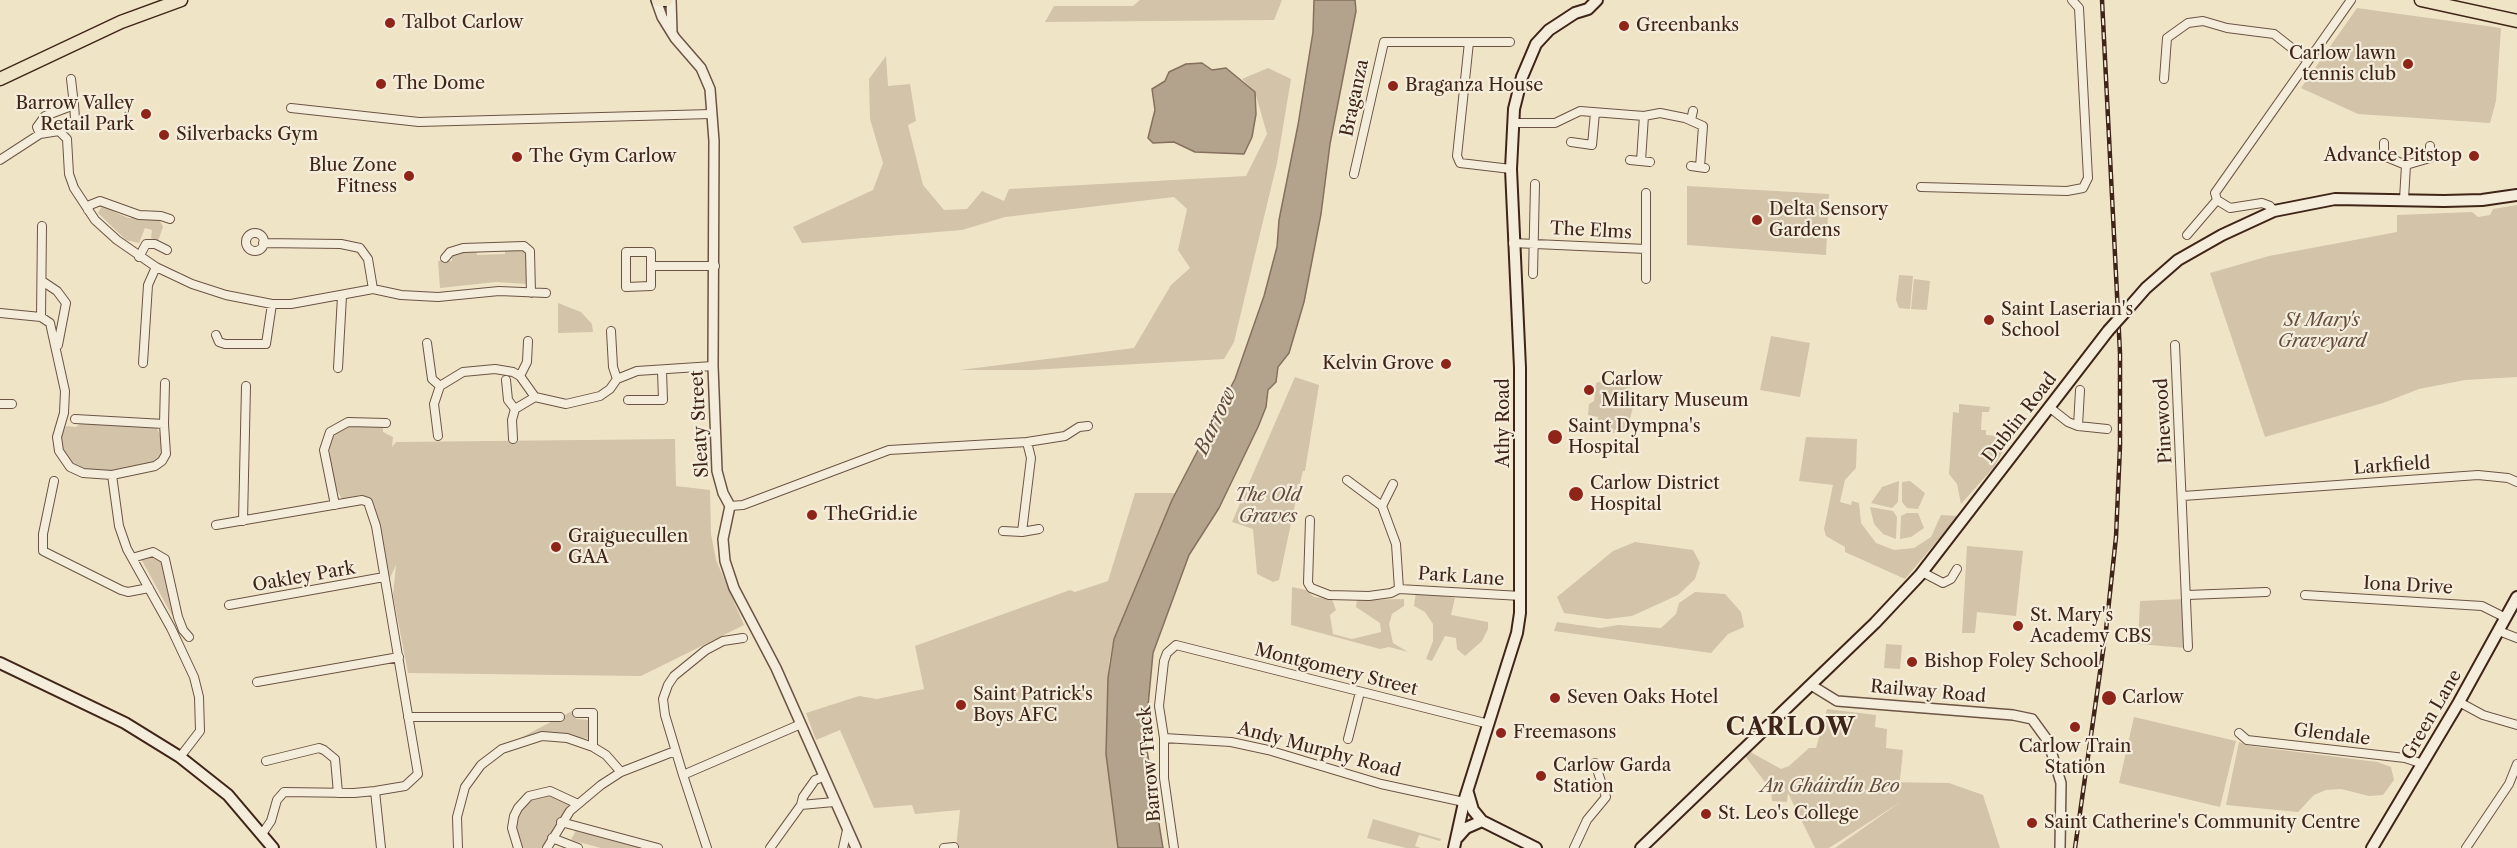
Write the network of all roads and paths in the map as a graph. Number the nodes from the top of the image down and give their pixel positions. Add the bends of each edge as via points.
1 (181, 0) edge
2 (657, 0) edge
3 (667, 0) edge
4 (671, 0) edge
5 (1580, 0) edge
6 (1597, 0) edge
7 (2072, 0) edge
8 (2351, 0) edge
9 (2421, 0) edge
10 (1575, 13) junction
11 (2517, 21) edge
12 (673, 34) junction
13 (1468, 42) junction
14 (1510, 42) dead end
15 (2307, 60) junction
16 (0, 79) edge
17 (71, 79) dead end
18 (2164, 79) dead end
19 (74, 105) junction
20 (291, 108) dead end
21 (1693, 111) dead end
22 (1595, 113) junction
23 (711, 114) junction
24 (1644, 116) junction
25 (75, 117) dead end
26 (1690, 120) junction
27 (1713, 122) dead end
28 (1513, 123) junction
29 (1703, 126) junction
30 (40, 134) junction
31 (1571, 142) dead end
32 (2384, 143) dead end
33 (2430, 146) dead end
34 (0, 160) edge
35 (1630, 160) dead end
36 (1641, 161) junction
37 (1650, 162) dead end
38 (2406, 165) junction
39 (1691, 166) dead end
40 (1511, 169) junction
41 (1354, 174) dead end
42 (1535, 184) dead end
43 (1921, 187) dead end
44 (1646, 193) dead end
45 (2517, 195) edge
46 (2404, 199) junction
47 (2217, 200) junction
48 (88, 210) junction
49 (2274, 212) junction
50 (170, 219) dead end
51 (42, 226) dead end
52 (2187, 235) dead end
53 (263, 243) dead end
54 (1513, 243) junction
55 (1534, 243) junction
56 (1646, 249) junction
57 (167, 250) dead end
58 (140, 257) junction
59 (445, 258) dead end
60 (651, 266) junction
61 (715, 266) junction
62 (156, 267) junction
63 (1533, 274) dead end
64 (1646, 279) dead end
65 (42, 281) junction
66 (374, 289) junction
67 (531, 293) junction
68 (546, 293) dead end
69 (342, 296) junction
70 (272, 304) junction
71 (0, 313) edge
72 (41, 317) junction
73 (611, 332) dead end
74 (216, 335) dead end
75 (528, 341) dead end
76 (427, 343) dead end
77 (2175, 345) dead end
78 (58, 351) junction
79 (143, 363) dead end
80 (713, 366) junction
81 (338, 368) dead end
82 (662, 371) junction
83 (520, 376) junction
84 (617, 379) junction
85 (506, 380) dead end
86 (165, 383) dead end
87 (246, 386) dead end
88 (440, 386) junction
89 (2080, 390) dead end
90 (535, 397) junction
91 (628, 399) dead end
92 (0, 404) edge
93 (12, 404) dead end
94 (2049, 407) junction
95 (514, 409) junction
96 (75, 419) dead end
97 (386, 423) dead end
98 (164, 424) junction
99 (1088, 426) dead end
100 (2078, 426) junction
101 (2107, 429) dead end
102 (438, 436) dead end
103 (513, 440) dead end
104 (1027, 442) junction
105 (111, 475) junction
106 (1347, 480) dead end
107 (54, 481) dead end
108 (2517, 482) edge
109 (1393, 484) dead end
110 (2183, 496) junction
111 (336, 505) junction
112 (730, 506) junction
113 (1382, 506) junction
114 (1310, 520) dead end
115 (243, 521) junction
116 (216, 525) dead end
117 (1039, 529) dead end
118 (1003, 531) dead end
119 (1022, 532) junction
120 (132, 558) junction
121 (1957, 569) dead end
122 (1922, 572) junction
123 (384, 577) junction
124 (149, 588) junction
125 (1399, 589) junction
126 (2266, 592) dead end
127 (2187, 595) junction
128 (2305, 595) dead end
129 (1521, 596) junction
130 (2517, 597) edge
131 (229, 605) dead end
132 (2506, 618) junction
133 (2499, 631) junction
134 (189, 637) dead end
135 (743, 638) dead end
136 (2517, 638) edge
137 (1176, 645) joint
138 (2188, 647) dead end
139 (399, 657) junction
140 (0, 663) edge
141 (257, 682) dead end
142 (1811, 685) junction
143 (1360, 692) junction
144 (2459, 702) junction
145 (577, 714) dead end
146 (408, 717) junction
147 (560, 717) dead end
148 (801, 724) junction
149 (1490, 724) junction
150 (2517, 725) edge
151 (2239, 733) dead end
152 (1164, 738) junction
153 (1348, 739) dead end
154 (593, 747) junction
155 (675, 751) junction
156 (180, 757) junction
157 (266, 761) dead end
158 (1595, 763) dead end
159 (2423, 764) junction
160 (2517, 764) edge
161 (621, 772) junction
162 (683, 775) junction
163 (823, 777) junction
164 (375, 790) junction
165 (338, 793) junction
166 (1466, 798) junction
167 (834, 802) junction
168 (578, 804) junction
169 (801, 805) junction
170 (1482, 821) junction
171 (561, 822) junction
172 (848, 830) junction
173 (552, 838) junction
174 (265, 843) edge
175 (1455, 843) edge
176 (954, 847) edge
177 (381, 848) edge
178 (459, 848) edge
179 (518, 848) edge
180 (547, 848) edge
181 (578, 848) edge
182 (658, 848) edge
183 (707, 848) edge
184 (770, 848) edge
185 (843, 848) edge
186 (856, 848) edge
187 (944, 848) edge
188 (1174, 848) edge
189 (1536, 848) edge
190 (1574, 848) edge
191 (1641, 848) edge
192 (2060, 848) edge
193 (2372, 848) edge
194 (2466, 848) edge

1 - 16 main road via 121,22
2 - 3 main road
2 - 12 street, Sleaty Street
4 - 12 street
5 - 10 main road
6 - 10 main road, Athy Road via 1588,9
7 - 43 street via 2079,8 2088,178 2083,188 2067,191
8 - 15 street
9 - 11 main road
10 - 28 main road, Athy Road via 1536,44 1518,90
12 - 23 street, Sleaty Street via 706,77
13 - 14 street, Braganza
13 - 40 street via 1457,156 1460,163
13 - 41 street, Braganza via 1384,42
15 - 18 street via 2274,34 2195,22 2177,28 2167,38
15 - 47 street via 2220,183 2215,193
17 - 19 street
19 - 25 street
19 - 30 street via 45,116 37,127
20 - 23 street via 418,122 468,123
21 - 26 street
22 - 24 street
22 - 28 street via 1580,111 1546,125
22 - 31 street via 1592,145
23 - 61 street, Sleaty Street
24 - 26 street via 1660,113
24 - 36 street
26 - 29 street
27 - 29 street
28 - 40 main road, Athy Road
29 - 39 street via 1703,168
30 - 34 street
30 - 48 street via 50,130 64,135 69,174
32 - 38 street via 2384,156
33 - 38 street via 2430,158
35 - 36 street
36 - 37 street
38 - 46 street
40 - 54 main road, Athy Road
42 - 55 street, The Elms
44 - 56 street, The Elms
45 - 46 main road, Dublin Road via 2482,200
46 - 49 main road, Dublin Road via 2335,199
47 - 49 street via 2230,208 2262,203
47 - 52 street
48 - 50 street via 100,201 139,215
48 - 58 street
49 - 94 main road, Dublin Road, bridge via 2178,260 2146,288
51 - 65 street
53 - 66 street via 341,244 360,248 368,258
54 - 55 street, The Elms
54 - 129 main road, Athy Road via 1520,368
55 - 56 street, The Elms
55 - 63 street, The Elms
56 - 64 street, The Elms
57 - 58 street via 146,244
58 - 62 street
59 - 67 street via 463,248 524,246 530,251
60 - 60 street via 651,286 626,286 626,252 651,252
60 - 61 street
61 - 80 street, Sleaty Street
62 - 70 street via 226,295
62 - 79 street via 148,285
65 - 72 street
65 - 78 street via 66,303
66 - 67 street via 438,297 499,291
66 - 69 street
67 - 68 street
69 - 70 street
69 - 81 street
70 - 74 street via 266,344 225,344
71 - 72 street
72 - 78 street via 50,323
73 - 84 street
75 - 83 street via 527,362
76 - 88 street via 432,379
77 - 110 street, Pinewood
78 - 105 street via 65,405 57,437 59,451 70,467 83,473
80 - 82 street
80 - 112 street, Sleaty Street via 717,471
82 - 84 street via 637,371
82 - 91 street via 663,399
83 - 88 street via 480,369 463,372
83 - 90 street
84 - 90 street via 600,396 580,403
85 - 95 street via 508,400
86 - 98 street
87 - 115 street
88 - 102 street via 434,404
89 - 100 street
90 - 95 street
92 - 93 street
94 - 100 street
94 - 122 main road, Dublin Road
95 - 103 street
96 - 98 street
97 - 111 street via 348,422 330,432 324,450
98 - 105 street via 166,454 162,461
99 - 104 street via 1065,436
100 - 101 street
104 - 112 street via 889,450 743,505
104 - 119 street via 1031,458
105 - 120 street via 118,526
106 - 113 street
107 - 124 street via 43,551 121,590
108 - 110 street, Larkfield via 2478,475
109 - 113 street
110 - 127 street, Pinewood
111 - 115 street, Oakley Park
111 - 123 street, Oakley Park via 362,500 371,506
112 - 148 street via 723,539 725,561 734,588
113 - 125 street via 1396,544
114 - 125 street, Park Lane via 1311,588 1329,595 1369,596
115 - 116 street, Oakley Park
117 - 119 street
118 - 119 street
120 - 124 street
120 - 134 street via 153,552 165,559 178,617
121 - 122 street via 1943,583
122 - 142 main road, Dublin Road
123 - 131 street, Oakley Park
123 - 139 street, Oakley Park
124 - 156 street via 182,648 199,697 200,731
125 - 129 street, Park Lane
126 - 127 street
127 - 138 street, Pinewood
128 - 132 street, Iona Drive via 2482,606
129 - 149 main road, Athy Road via 1517,633
130 - 132 main road, Green Lane
132 - 133 main road, Green Lane
133 - 136 street
133 - 144 main road, Green Lane
135 - 155 street via 723,641 706,650 668,685 663,699
137 - 143 street, Montgomery Street
137 - 152 street, Barrow Track via 1164,661 1159,695
139 - 141 street
139 - 146 street, Oakley Park
140 - 156 main road via 125,723
142 - 191 main road, Dublin Road
142 - 192 street, Railway Road via 1836,700 2032,719 2055,759 2061,783
143 - 149 street, Montgomery Street
143 - 153 street
144 - 150 street via 2483,715
144 - 159 main road, Green Lane
145 - 154 street via 593,714
146 - 147 street
146 - 164 street, Oakley Park via 418,774 405,786
148 - 162 street
148 - 163 street
149 - 166 main road, Athy Road
151 - 159 street, Glendale via 2247,740 2405,758
152 - 166 street, Andy Murphy Road via 1231,742 1381,784
152 - 188 street, Barrow Track via 1164,778
154 - 161 street
154 - 178 street via 567,738 542,736 514,744 490,757 465,787 459,804
155 - 161 street
155 - 162 street
156 - 174 main road via 228,795
157 - 165 street via 324,750 335,759
158 - 190 street via 1606,797 1587,820
159 - 193 main road, Green Lane
160 - 194 street via 2509,784
161 - 168 street
162 - 183 street
163 - 167 street
163 - 169 street via 815,780 802,797
164 - 165 street, Oakley Park
164 - 177 street
165 - 174 street, Oakley Park via 284,792 277,800
166 - 170 main road
166 - 175 main road, Athy Road
167 - 169 street
167 - 172 street
168 - 171 street
168 - 179 street via 550,791 529,796 514,816 512,828
169 - 184 street
170 - 175 main road via 1466,828
170 - 189 main road
171 - 173 street
171 - 182 street
172 - 185 street
172 - 186 street
173 - 180 street
173 - 181 street
176 - 187 street

